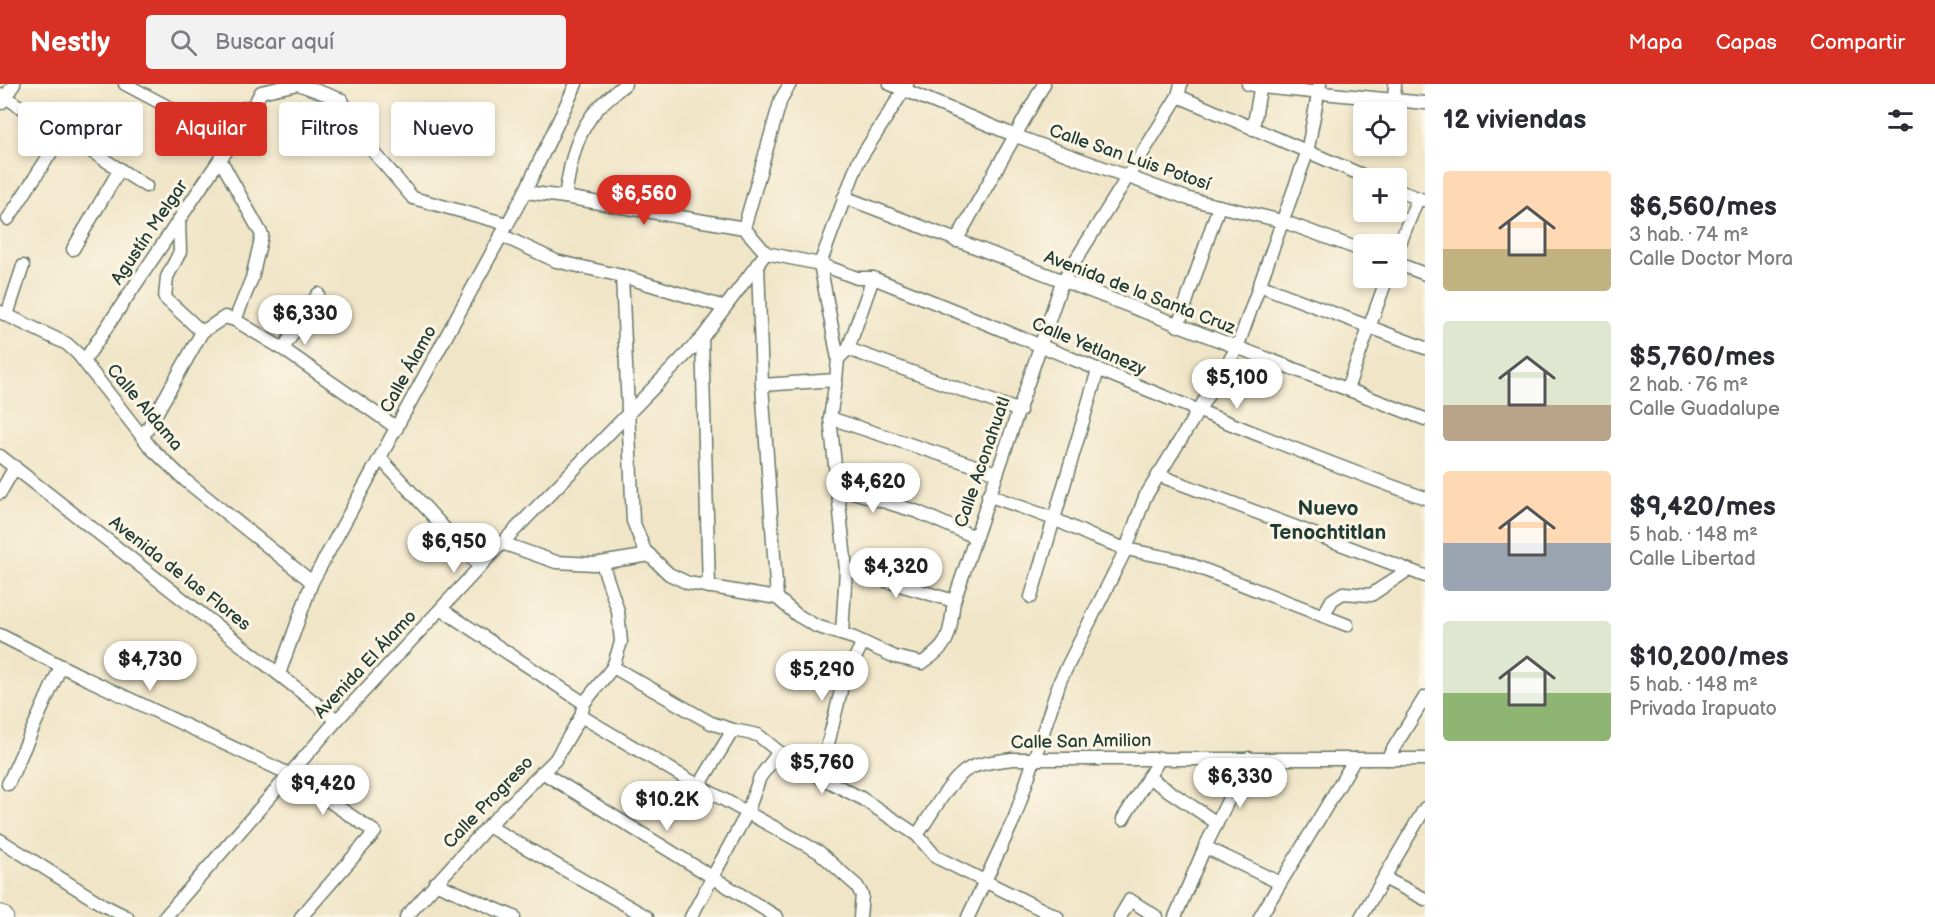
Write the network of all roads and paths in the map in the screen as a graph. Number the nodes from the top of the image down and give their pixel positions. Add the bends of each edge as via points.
1 (14, 84) edge
2 (125, 84) edge
3 (576, 84) edge
4 (625, 84) edge
5 (790, 84) edge
6 (890, 84) edge
7 (1044, 84) edge
8 (1248, 84) edge
9 (1395, 84) edge
10 (1261, 86) edge
11 (906, 87) edge
12 (1320, 88) edge
13 (1179, 90) edge
14 (1, 98) edge
15 (1394, 100) junction
16 (160, 102) edge
17 (255, 102) edge
18 (1425, 103) edge
19 (18, 108) edge
20 (1253, 129) junction
21 (1016, 136) junction
22 (1307, 153) junction
23 (49, 156) edge
24 (98, 156) edge
25 (222, 156) edge
26 (220, 159) junction
27 (120, 169) junction
28 (1353, 172) edge
29 (1128, 177) junction
30 (146, 186) dead end
31 (525, 192) junction
32 (565, 196) junction
33 (844, 197) junction
34 (1421, 199) edge
35 (1219, 206) junction
36 (8, 219) dead end
37 (178, 221) junction
38 (1282, 221) junction
39 (744, 228) junction
40 (504, 230) junction
41 (1405, 234) edge
42 (956, 240) junction
43 (1353, 247) edge
44 (73, 249) dead end
45 (157, 254) junction
46 (762, 258) junction
47 (820, 264) junction
48 (23, 266) dead end
49 (172, 267) junction
50 (1407, 267) edge
51 (1425, 274) edge
52 (622, 276) junction
53 (873, 278) junction
54 (1062, 282) junction
55 (1259, 285) junction
56 (1384, 288) edge
57 (318, 294) dead end
58 (724, 307) junction
59 (3, 313) edge
60 (230, 318) junction
61 (1178, 326) junction
62 (1369, 328) junction
63 (202, 332) junction
64 (702, 338) junction
65 (1040, 344) junction
66 (1237, 348) junction
67 (1425, 348) edge
68 (284, 349) junction
69 (848, 350) junction
70 (838, 359) junction
71 (84, 361) junction
72 (1098, 370) junction
73 (836, 381) junction
74 (762, 385) junction
75 (1347, 389) junction
76 (1197, 410) junction
77 (1020, 411) junction
78 (627, 415) junction
79 (830, 418) junction
80 (1425, 419) edge
81 (397, 428) junction
82 (143, 437) junction
83 (0, 456) edge
84 (380, 458) junction
85 (15, 467) junction
86 (997, 473) junction
87 (1158, 475) junction
88 (837, 488) junction
89 (0, 494) edge
90 (988, 495) junction
91 (1425, 498) edge
92 (1054, 519) junction
93 (975, 537) junction
94 (502, 543) junction
95 (1126, 549) junction
96 (650, 555) junction
97 (602, 563) junction
98 (480, 567) junction
99 (846, 569) junction
100 (1408, 570) junction
101 (1425, 576) edge
102 (312, 582) junction
103 (709, 587) junction
104 (1031, 597) dead end
105 (777, 598) junction
106 (954, 601) junction
107 (441, 609) junction
108 (1323, 616) junction
109 (1347, 625) dead end
110 (0, 634) edge
111 (842, 634) junction
112 (863, 642) junction
113 (62, 666) junction
114 (613, 667) junction
115 (279, 674) junction
116 (1425, 697) edge
117 (583, 710) junction
118 (337, 720) junction
119 (733, 730) junction
120 (779, 752) junction
121 (1160, 758) junction
122 (1249, 758) junction
123 (1035, 759) junction
124 (1355, 759) junction
125 (1387, 759) junction
126 (1425, 759) edge
127 (542, 772) junction
128 (288, 774) junction
129 (820, 777) junction
130 (1148, 777) junction
131 (8, 784) dead end
132 (699, 786) junction
133 (1425, 808) edge
134 (747, 813) junction
135 (1123, 819) dead end
136 (1217, 823) junction
137 (488, 826) junction
138 (917, 835) junction
139 (0, 840) edge
140 (1205, 847) junction
141 (712, 878) junction
142 (1384, 878) junction
143 (985, 881) junction
144 (435, 883) junction
145 (1280, 883) junction
146 (1425, 899) edge
147 (1266, 915) edge
148 (127, 917) edge
149 (165, 917) edge
150 (301, 917) edge
151 (406, 917) edge
152 (514, 917) edge
153 (647, 917) edge
154 (691, 917) edge
155 (777, 917) edge
156 (860, 917) edge
157 (968, 917) edge
158 (1057, 917) edge
159 (1120, 917) edge
160 (1157, 917) edge
161 (1174, 917) edge
162 (1361, 917) edge

1 - 14 street
2 - 16 street
3 - 31 street, Calle Álamo
4 - 32 street via 598,107 581,133
5 - 39 street via 781,99
6 - 11 street, Calle San Luis Potosí
7 - 21 street
8 - 10 street
9 - 15 street
10 - 12 street
10 - 20 street
11 - 21 street, Calle San Luis Potosí
11 - 33 street via 858,162
12 - 15 street
12 - 22 street
13 - 20 street
13 - 29 street, Calle Aconahuatl
14 - 19 street
15 - 18 street
17 - 40 street, Agustín Melgar via 261,92 298,84 342,100 355,130 413,198
20 - 22 street
21 - 29 street, Calle San Luis Potosí
21 - 42 street
22 - 28 street
22 - 38 street
23 - 36 street
24 - 27 street
25 - 26 street, Agustín Melgar
26 - 37 street, Agustín Melgar
26 - 60 street via 262,235 252,278
27 - 30 street
27 - 44 street
29 - 35 street, Calle San Luis Potosí
29 - 54 street, Calle Aconahuatl
31 - 32 street
31 - 40 street, Calle Álamo
32 - 39 street
33 - 42 street, Avenida de la Santa Cruz
33 - 47 street
34 - 41 street
35 - 38 street, Calle San Luis Potosí
35 - 61 street
37 - 45 street, Agustín Melgar
37 - 49 street via 180,252
38 - 43 street, Calle San Luis Potosí
38 - 55 street
39 - 46 street
40 - 52 street via 556,261
40 - 81 street, Calle Álamo
42 - 54 street, Avenida de la Santa Cruz
45 - 49 street
45 - 71 street, Agustín Melgar
46 - 47 street, Calle Yetlanezy
46 - 58 street, Avenida El Álamo
46 - 74 street
47 - 53 street, Calle Yetlanezy via 857,278
47 - 70 street
48 - 59 street
49 - 63 street via 165,298
50 - 51 street
52 - 58 street
52 - 78 street
53 - 65 street, Calle Yetlanezy
53 - 69 street
54 - 61 street, Avenida de la Santa Cruz
54 - 65 street, Calle Aconahuatl
55 - 62 street
55 - 66 street
56 - 62 street
57 - 68 street
58 - 64 street, Avenida El Álamo
59 - 71 street, Calle Aldama via 67,344
60 - 63 street
60 - 68 street
61 - 66 street, Avenida de la Santa Cruz
62 - 67 street
62 - 75 street
63 - 82 street
64 - 78 street, Avenida El Álamo
64 - 103 street
65 - 72 street, Calle Yetlanezy
65 - 77 street, Calle Aconahuatl
66 - 75 street, Avenida de la Santa Cruz
66 - 76 street
68 - 81 street
69 - 70 street
69 - 77 street
70 - 73 street
71 - 82 street, Calle Aldama
72 - 76 street, Calle Yetlanezy
72 - 92 street
73 - 74 street
73 - 79 street
74 - 105 street
75 - 80 street, Avenida de la Santa Cruz
76 - 87 street
76 - 91 street, Calle Yetlanezy
77 - 86 street, Calle Aconahuatl
78 - 94 street, Avenida El Álamo
78 - 96 street via 633,521
79 - 86 street
79 - 88 street
81 - 84 street, Calle Álamo
82 - 102 street, Calle Aldama via 186,480
83 - 85 street, Avenida de las Flores
84 - 98 street
84 - 102 street, Calle Álamo
85 - 89 street
85 - 115 street, Avenida de las Flores
86 - 90 street, Calle Aconahuatl
87 - 95 street via 1145,497
87 - 100 street
88 - 93 street via 918,512
88 - 99 street
90 - 92 street
90 - 93 street, Calle Aconahuatl
92 - 95 street
92 - 104 street
93 - 106 street, Calle Aconahuatl
94 - 97 street via 556,562
94 - 98 street, Avenida El Álamo
95 - 108 street via 1179,560
95 - 123 street via 1060,681
96 - 97 street
96 - 103 street via 669,574
97 - 114 street via 618,611 621,642
98 - 107 street, Avenida El Álamo
99 - 106 street
99 - 111 street
100 - 101 street
100 - 108 street via 1371,595 1343,593 1332,600
102 - 115 street, Calle Álamo
103 - 105 street
105 - 111 street via 816,626
106 - 112 street, Calle Aconahuatl via 949,638 922,663 895,657
107 - 117 street
107 - 118 street, Avenida El Álamo
108 - 109 street
110 - 113 street
111 - 112 street
112 - 129 street via 843,682
113 - 128 street
113 - 131 street
114 - 117 street, Calle Progreso
114 - 119 street via 711,723
115 - 118 street, Avenida de las Flores
116 - 125 street
117 - 127 street, Calle Progreso via 555,760
117 - 132 street
118 - 128 street, Avenida El Álamo
119 - 120 street via 758,735
119 - 132 street
120 - 129 street
120 - 134 street via 760,777
121 - 122 street, Calle San Amilion
121 - 123 street, Calle San Amilion
121 - 130 street
122 - 124 street, Calle San Amilion
122 - 136 street
123 - 138 street, Calle San Amilion via 1012,759 969,768 956,778
123 - 143 street via 1015,818
124 - 125 street, Calle San Amilion
124 - 145 street
125 - 126 street, Calle San Amilion
127 - 137 street, Calle Progreso
127 - 141 street
128 - 149 street, Avenida El Álamo
128 - 150 street via 375,832
129 - 138 street via 861,798
130 - 135 street
130 - 136 street
132 - 134 street
133 - 142 street
134 - 141 street
134 - 156 street via 819,852 857,886 862,895
136 - 140 street
137 - 144 street, Calle Progreso
137 - 153 street
138 - 143 street via 936,857
139 - 148 street
140 - 145 street
140 - 161 street
141 - 154 street
141 - 155 street
142 - 146 street
142 - 162 street
143 - 157 street
143 - 158 street
144 - 151 street, Calle Progreso
144 - 152 street
145 - 147 street
159 - 160 street via 1130,900

